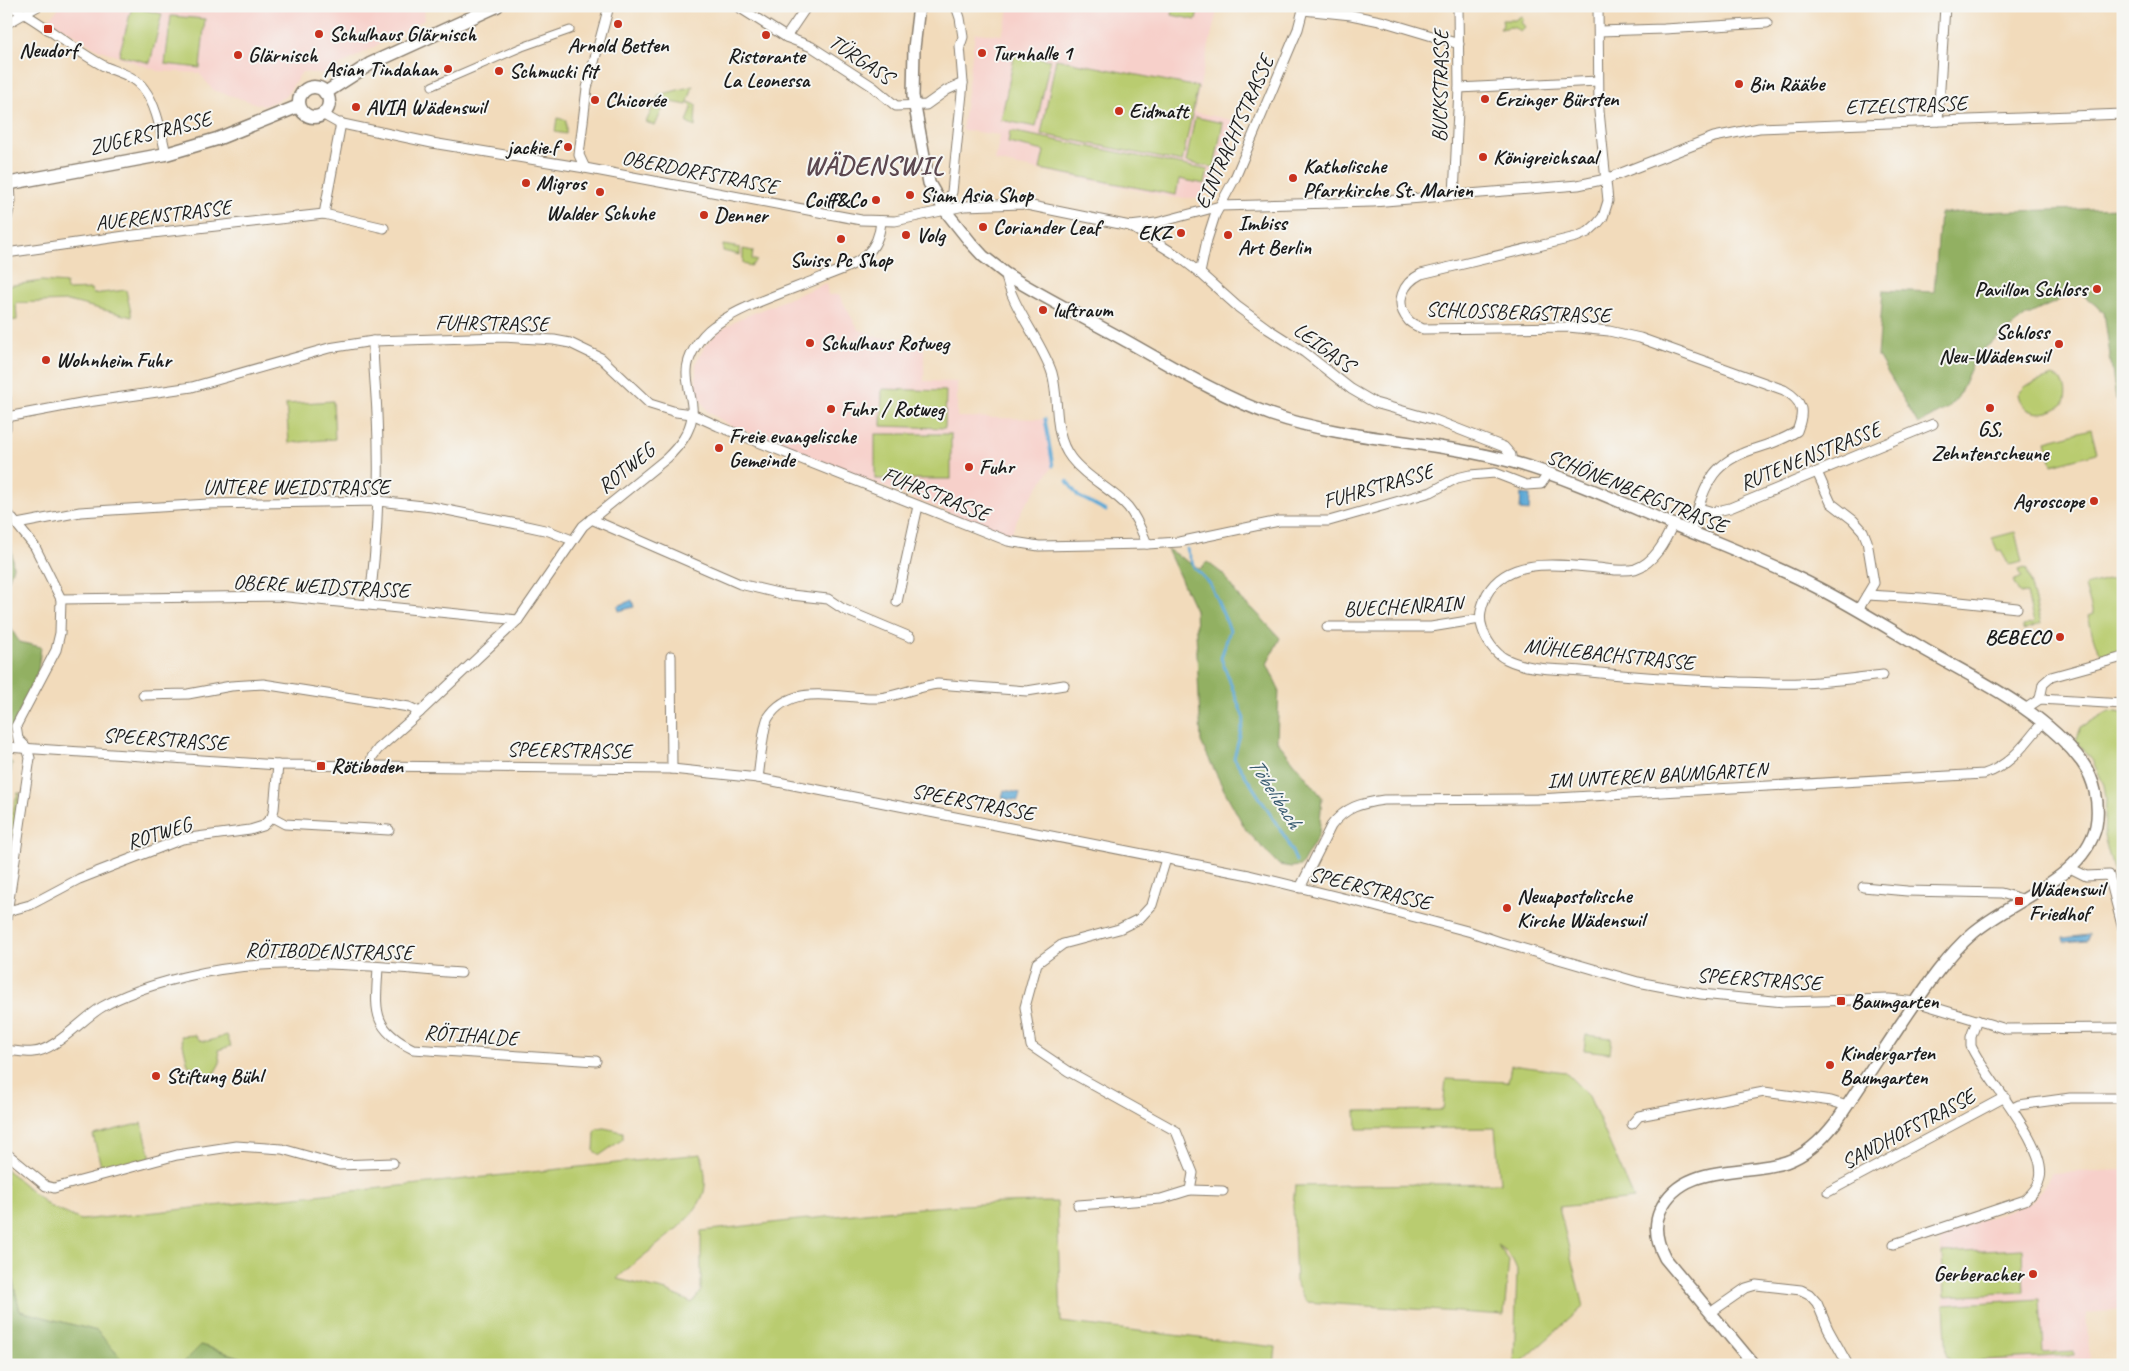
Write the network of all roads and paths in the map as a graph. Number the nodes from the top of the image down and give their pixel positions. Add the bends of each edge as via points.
1 (10, 6) edge
2 (38, 6) edge
3 (498, 6) edge
4 (609, 6) edge
5 (737, 6) edge
6 (807, 6) edge
7 (919, 6) edge
8 (956, 6) edge
9 (1458, 6) edge
10 (1598, 6) edge
11 (1945, 6) edge
12 (1304, 8) edge
13 (26, 14) junction
14 (1767, 23) dead end
15 (6, 24) edge
16 (570, 30) dead end
17 (1599, 31) junction
18 (786, 37) junction
19 (1459, 44) junction
20 (1598, 81) junction
21 (963, 83) junction
22 (432, 86) dead end
23 (1459, 88) junction
24 (325, 93) junction
25 (299, 106) junction
26 (913, 106) junction
27 (322, 114) junction
28 (2123, 114) edge
29 (1938, 121) junction
30 (340, 123) junction
31 (166, 154) junction
32 (585, 168) junction
33 (1606, 179) junction
34 (8, 184) edge
35 (1454, 196) junction
36 (1220, 206) junction
37 (944, 209) junction
38 (324, 214) junction
39 (6, 222) edge
40 (881, 222) junction
41 (1130, 226) junction
42 (384, 228) dead end
43 (6, 253) edge
44 (1200, 273) junction
45 (1006, 274) junction
46 (373, 341) junction
47 (6, 398) edge
48 (692, 414) junction
49 (8, 417) edge
50 (1933, 424) dead end
51 (6, 428) edge
52 (1511, 462) junction
53 (1817, 472) junction
54 (1548, 474) junction
55 (378, 501) junction
56 (918, 506) junction
57 (1698, 508) junction
58 (6, 511) edge
59 (591, 519) junction
60 (17, 524) junction
61 (1673, 524) junction
62 (1690, 531) junction
63 (572, 540) junction
64 (1147, 544) junction
65 (1867, 595) junction
66 (62, 599) junction
67 (897, 602) dead end
68 (369, 604) junction
69 (2017, 608) dead end
70 (1858, 610) junction
71 (1480, 619) junction
72 (518, 620) junction
73 (1327, 627) dead end
74 (910, 637) dead end
75 (671, 656) dead end
76 (2123, 657) edge
77 (1882, 675) dead end
78 (1064, 685) dead end
79 (143, 695) dead end
80 (2040, 699) junction
81 (2123, 704) edge
82 (2025, 710) junction
83 (420, 712) junction
84 (2042, 723) junction
85 (8, 747) edge
86 (26, 748) junction
87 (278, 765) junction
88 (372, 765) junction
89 (672, 770) junction
90 (758, 778) junction
91 (272, 817) junction
92 (389, 830) dead end
93 (1166, 859) junction
94 (2070, 868) junction
95 (1863, 887) dead end
96 (1300, 888) junction
97 (2022, 899) junction
98 (7, 916) edge
99 (2123, 929) edge
100 (378, 967) junction
101 (461, 973) dead end
102 (1916, 1002) junction
103 (1977, 1020) junction
104 (2123, 1028) edge
105 (6, 1050) edge
106 (596, 1061) dead end
107 (2005, 1096) junction
108 (2123, 1098) edge
109 (1847, 1106) junction
110 (2013, 1108) junction
111 (1632, 1124) dead end
112 (6, 1153) edge
113 (393, 1163) dead end
114 (1190, 1190) junction
115 (1224, 1191) dead end
116 (1828, 1192) dead end
117 (1078, 1205) dead end
118 (1894, 1244) dead end
119 (1710, 1313) junction
120 (2123, 1363) edge
121 (1754, 1365) edge
122 (1848, 1365) edge
123 (2104, 1365) edge

1 - 13 street
2 - 13 street
3 - 24 main road via 370,64
4 - 32 street via 587,88 579,155
5 - 18 street, TÜRGASS
6 - 18 street
7 - 26 street, SCHÖNENBERGSTRASSE
8 - 21 street via 964,37 960,46
9 - 19 street, BUCKSTRASSE
10 - 17 street, SCHLOSSBERGSTRASSE
11 - 29 street
12 - 19 street via 1385,22
12 - 36 street, EINTRACHTSTRASSE via 1292,43
13 - 15 street
13 - 31 street via 80,53 143,86
14 - 17 street
16 - 22 street
17 - 20 street, SCHLOSSBERGSTRASSE
18 - 26 street, TÜRGASS via 812,47 872,86 896,106
19 - 23 street, BUCKSTRASSE
20 - 23 street
20 - 33 street, SCHLOSSBERGSTRASSE
21 - 26 street via 926,105
21 - 37 street via 952,192
23 - 35 street, BUCKSTRASSE
24 - 25 main road via 316,88 307,89 300,96
24 - 27 main road via 328,102
25 - 27 main road via 309,116
25 - 31 main road, ZUGERSTRASSE via 217,139
26 - 37 street, SCHÖNENBERGSTRASSE via 928,178
27 - 30 street, OBERDORFSTRASSE
28 - 29 street, ETZELSTRASSE
29 - 33 street, ETZELSTRASSE via 1759,128 1714,137
30 - 32 street, OBERDORFSTRASSE via 432,143
30 - 38 street
31 - 34 main road, ZUGERSTRASSE
32 - 40 street, OBERDORFSTRASSE via 817,213
33 - 35 street, ETZELSTRASSE via 1578,185
33 - 57 street, SCHLOSSBERGSTRASSE via 1606,209 1588,232 1421,274 1405,286 1400,298 1402,309 1410,322 1423,329 1568,327 1609,331 1640,338 1793,396 1802,411 1797,431 1724,462 1714,472
34 - 39 street via 10,201
35 - 36 street, ETZELSTRASSE via 1374,202
36 - 41 street, OBERDORFSTRASSE via 1156,223
36 - 44 street, EINTRACHTSTRASSE via 1206,240
37 - 40 street, OBERDORFSTRASSE
37 - 41 street, OBERDORFSTRASSE via 1022,204
37 - 45 street, SCHÖNENBERGSTRASSE via 983,256
38 - 42 street, AUERENSTRASSE
38 - 43 street, AUERENSTRASSE
40 - 48 street, ROTWEG via 874,245 865,256 751,306 705,334 693,351 686,373
41 - 44 street, LEIGASS
44 - 52 street, LEIGASS via 1268,329 1359,394 1375,403 1435,420 1504,448 1511,455
45 - 52 street, SCHÖNENBERGSTRASSE via 1213,390 1250,406 1335,432 1447,448
45 - 64 street via 1052,375 1057,422 1064,446 1071,458 1128,507
46 - 48 street, FUHRSTRASSE via 502,336 570,343 602,358 650,404
46 - 49 street, FUHRSTRASSE via 329,348 192,387
46 - 55 street
47 - 49 street
48 - 56 street, FUHRSTRASSE
48 - 59 street, ROTWEG via 686,435 672,452
49 - 51 street
50 - 53 street, RUTENENSTRASSE
52 - 54 street, SCHÖNENBERGSTRASSE
53 - 57 street, RUTENENSTRASSE via 1730,508 1713,512
53 - 65 street via 1831,503 1853,520 1865,536 1874,574 1874,583
54 - 61 street, SCHÖNENBERGSTRASSE
54 - 64 street, FUHRSTRASSE via 1542,484 1532,486 1495,473 1470,475 1431,492 1329,521 1279,520 1204,538
55 - 60 street, UNTERE WEIDSTRASSE via 119,509 80,512
55 - 63 street, UNTERE WEIDSTRASSE via 432,507 507,522 549,531
55 - 68 street
56 - 64 street, FUHRSTRASSE via 1008,541 1039,546
56 - 67 street
57 - 62 street, SCHLOSSBERGSTRASSE
58 - 60 street
59 - 63 street, ROTWEG
59 - 74 street via 740,584 782,594 828,599 843,609
60 - 66 street via 35,547
61 - 62 street, SCHÖNENBERGSTRASSE
61 - 71 street via 1653,557 1626,571 1574,566 1528,566 1514,570 1491,587
62 - 70 street, SCHÖNENBERGSTRASSE via 1785,572
63 - 72 street, ROTWEG
65 - 69 street
65 - 70 street
66 - 68 street, OBERE WEIDSTRASSE via 278,596
66 - 86 street via 56,650 16,726 18,739
68 - 72 street, OBERE WEIDSTRASSE
70 - 82 street, SCHÖNENBERGSTRASSE
71 - 73 street, BUECHENRAIN via 1431,627
71 - 77 street, MÜHLEBACHSTRASSE via 1494,649 1518,664 1688,680 1799,683
72 - 83 street, ROTWEG
75 - 89 street
76 - 80 street via 2050,678 2043,684
78 - 90 street via 1027,690 938,684 878,698 811,694 785,702 768,719
79 - 83 street via 188,694 263,684 409,707
80 - 81 street
80 - 82 street
82 - 84 street, SCHÖNENBERGSTRASSE
83 - 88 street, ROTWEG via 374,752
84 - 94 street, SCHÖNENBERGSTRASSE via 2084,764 2097,799 2093,836
84 - 96 street, IM UNTEREN BAUMGARTEN via 2008,762 1984,774 1548,798 1363,802 1334,822
85 - 86 street, SPEERSTRASSE
86 - 87 street, SPEERSTRASSE
86 - 98 street via 30,758
87 - 88 street, SPEERSTRASSE
87 - 91 street
88 - 89 street, SPEERSTRASSE
89 - 90 street, SPEERSTRASSE
90 - 93 street, SPEERSTRASSE
91 - 92 street via 285,824
91 - 98 street, ROTWEG via 264,826 250,830 182,840 80,879
93 - 96 street, SPEERSTRASSE
93 - 114 street via 1152,906 1139,919 1120,929 1063,944 1037,963 1025,1007 1031,1046 1068,1071 1176,1131 1193,1173
94 - 97 street, SCHÖNENBERGSTRASSE
94 - 99 street via 2086,876 2109,875
95 - 97 street via 2001,892
96 - 102 street, SPEERSTRASSE via 1471,932 1638,982 1701,994 1784,1002 1876,998
97 - 102 street, SCHÖNENBERGSTRASSE via 1971,934
100 - 101 street, RÖTIBODENSTRASSE
100 - 105 street, RÖTIBODENSTRASSE via 281,963 238,966 183,977 140,990 101,1008 61,1040 34,1052
100 - 106 street, RÖTIHALDE via 376,1007 382,1026 413,1049
102 - 103 street, SPEERSTRASSE
102 - 109 street, SCHÖNENBERGSTRASSE
103 - 104 street, SPEERSTRASSE via 2006,1029 2023,1030
103 - 107 street via 1971,1046
107 - 110 street
107 - 116 street, SANDHOFSTRASSE
108 - 110 street via 2070,1098
109 - 111 street via 1764,1092 1638,1116
109 - 119 street, SCHÖNENBERGSTRASSE via 1825,1136 1798,1157 1768,1167 1691,1180 1672,1191 1664,1202 1656,1227 1662,1252
110 - 118 street via 2040,1165 2041,1176 2034,1192 2025,1200 1996,1211
112 - 113 street via 46,1186 54,1188 177,1155 236,1146 282,1149 339,1165
114 - 115 street
114 - 117 street via 1162,1199
119 - 121 street, SCHÖNENBERGSTRASSE
119 - 122 street via 1746,1288 1756,1285 1801,1290 1810,1294 1817,1303
120 - 123 street

